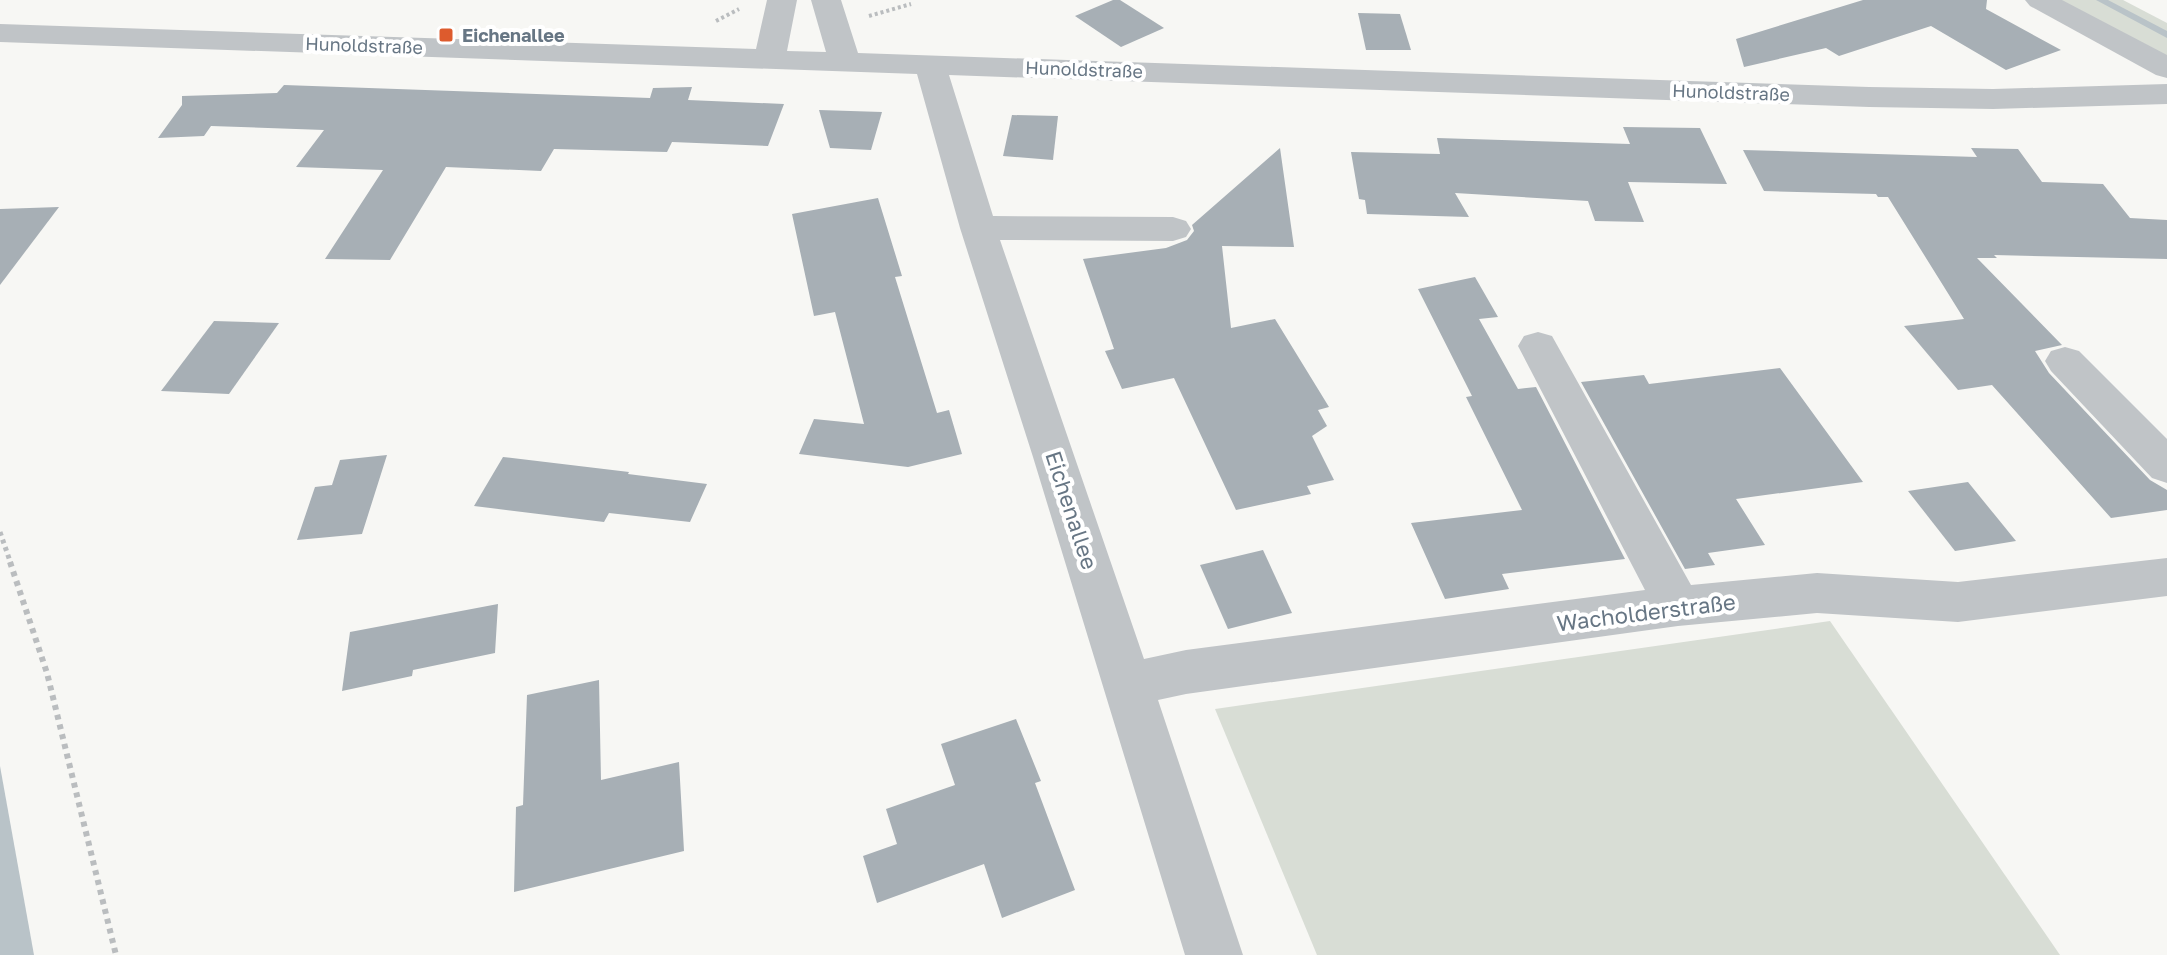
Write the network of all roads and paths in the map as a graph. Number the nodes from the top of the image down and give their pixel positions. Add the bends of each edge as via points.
1 (782, 0) edge
2 (826, 0) edge
3 (2040, 0) edge
4 (0, 33) edge
5 (770, 59) junction
6 (845, 62) junction
7 (930, 64) junction
8 (2167, 68) edge
9 (2167, 94) edge
10 (978, 228) junction
11 (1173, 229) dead end
12 (1538, 346) dead end
13 (2065, 361) dead end
14 (2167, 466) edge
15 (0, 532) edge
16 (2167, 577) edge
17 (1678, 606) junction
18 (1128, 685) junction
19 (116, 955) edge
20 (1214, 955) edge

1 - 5 street
2 - 6 street
3 - 8 street
4 - 5 street, Hunoldstraße
5 - 6 street, Hunoldstraße
6 - 7 street, Hunoldstraße
7 - 9 street, Hunoldstraße via 1869,97
7 - 10 street, Eichenallee
10 - 11 street
10 - 18 street, Eichenallee
12 - 17 street
13 - 14 street
15 - 19 path via 47,673
16 - 17 street, Wacholderstraße via 1958,602 1817,593
17 - 18 street, Wacholderstraße via 1186,672
18 - 20 street, Eichenallee

